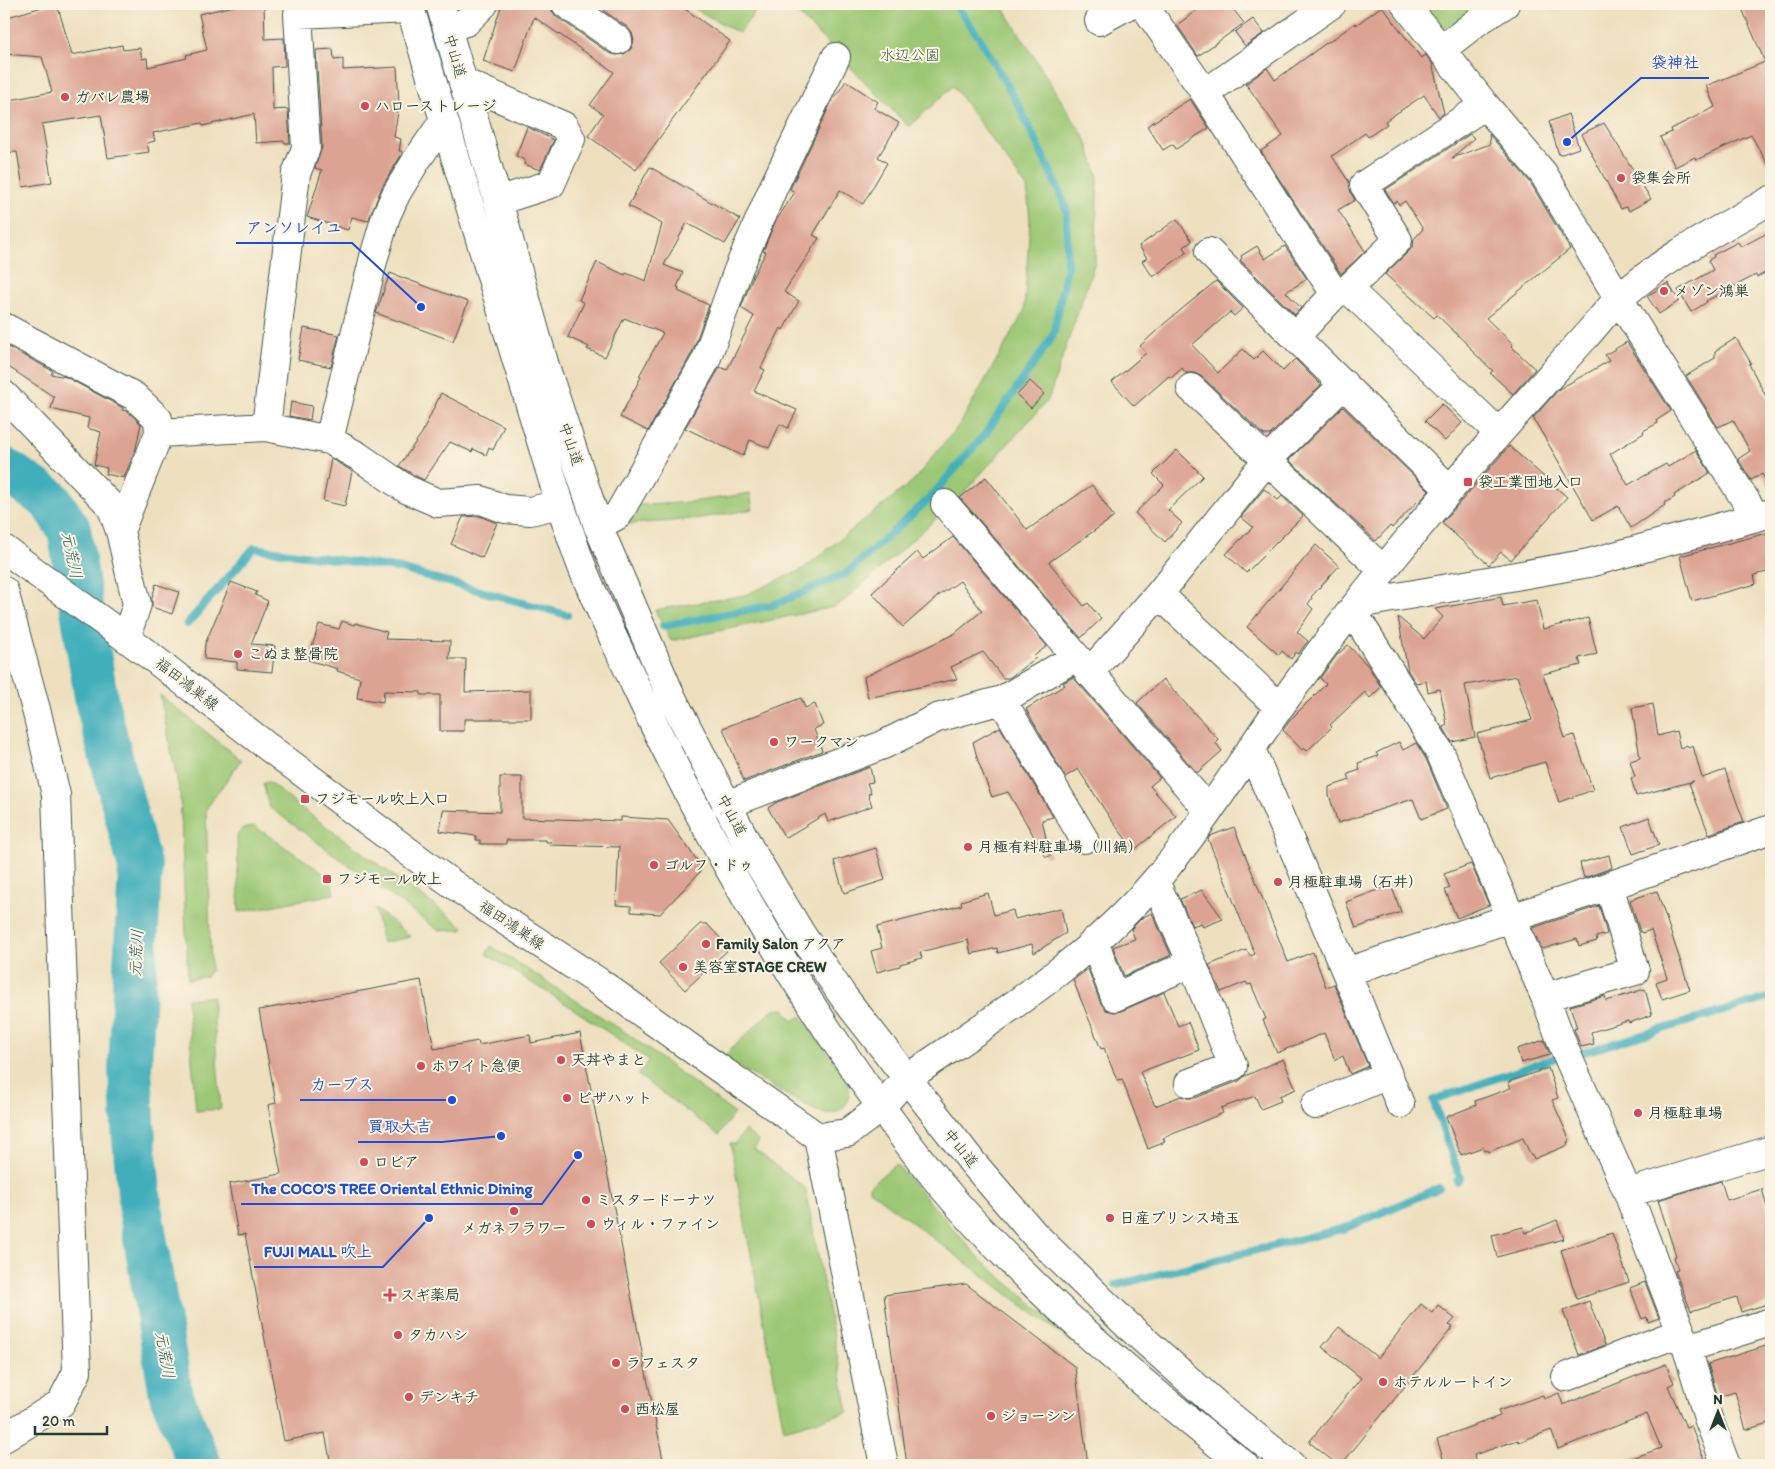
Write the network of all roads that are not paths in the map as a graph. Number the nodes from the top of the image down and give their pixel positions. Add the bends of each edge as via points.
1 (484, 4) edge
2 (566, 4) edge
3 (1130, 4) edge
4 (1143, 4) edge
5 (1332, 4) edge
6 (1406, 4) edge
7 (1505, 4) edge
8 (409, 6) edge
9 (444, 16) edge
10 (1099, 21) dead end
11 (618, 40) dead end
12 (1441, 50) junction
13 (836, 57) dead end
14 (463, 82) junction
15 (1205, 93) junction
16 (1485, 105) junction
17 (443, 122) junction
18 (498, 200) junction
19 (1771, 200) edge
20 (1209, 252) dead end
21 (1341, 292) junction
22 (1619, 299) junction
23 (4, 327) edge
24 (1295, 337) junction
25 (1344, 384) junction
26 (1191, 388) dead end
27 (4, 395) edge
28 (266, 427) junction
29 (160, 433) junction
30 (1499, 433) junction
31 (329, 440) junction
32 (1267, 460) junction
33 (1450, 490) junction
34 (560, 504) junction
35 (945, 504) dead end
36 (1763, 515) edge
37 (598, 526) junction
38 (120, 531) junction
39 (6, 551) edge
40 (1383, 570) junction
41 (4, 591) edge
42 (1158, 594) junction
43 (1355, 607) junction
44 (126, 638) junction
45 (1082, 665) junction
46 (1002, 700) junction
47 (1279, 707) junction
48 (1251, 749) junction
49 (726, 805) junction
50 (1210, 811) junction
51 (1771, 829) edge
52 (1084, 839) dead end
53 (1155, 881) junction
54 (1609, 886) junction
55 (1510, 917) junction
56 (1094, 941) junction
57 (1192, 964) junction
58 (1346, 972) junction
59 (1545, 997) junction
60 (1388, 1075) junction
61 (906, 1079) junction
62 (1189, 1083) dead end
63 (1400, 1104) dead end
64 (1315, 1105) dead end
65 (880, 1108) junction
66 (818, 1137) junction
67 (1771, 1150) edge
68 (1628, 1193) junction
69 (1771, 1322) edge
70 (1684, 1340) junction
71 (1566, 1377) dead end
72 (4, 1438) edge
73 (884, 1465) edge
74 (1244, 1465) edge
75 (1291, 1465) edge
76 (1726, 1465) edge

1 - 9 main road via 466,22
2 - 11 main road
3 - 10 main road
4 - 15 main road
5 - 15 main road
6 - 12 main road
7 - 12 main road
8 - 17 main road, 中山道
8 - 28 main road via 298,14 306,148 296,174
9 - 14 main road, 中山道
12 - 16 main road
13 - 37 main road via 774,186 738,270 706,360 618,515
14 - 18 main road, 中山道
14 - 18 main road via 564,126 571,139 551,184
15 - 21 main road
16 - 21 main road via 1364,185 1398,240
16 - 22 main road via 1543,173
17 - 31 main road via 416,161 386,216
17 - 34 main road, 中山道
18 - 37 main road, 中山道 via 545,366
19 - 22 main road via 1681,251
20 - 24 main road
21 - 24 main road
21 - 30 main road
22 - 30 main road
22 - 36 main road
23 - 29 main road via 134,396 158,419
24 - 25 main road
25 - 32 main road
25 - 33 main road
26 - 32 main road
27 - 38 main road via 110,506
28 - 29 main road
28 - 31 main road
29 - 38 main road
30 - 33 main road
31 - 34 main road via 406,489 438,503 481,500 506,509 530,511
32 - 40 main road
32 - 42 main road
33 - 40 main road
34 - 65 main road, 中山道 via 584,571 669,758 724,862 775,949
35 - 45 main road
36 - 43 main road via 1589,563
37 - 49 main road, 中山道 via 671,696
38 - 44 main road via 137,604
39 - 44 main road, 福田鴻巣線
40 - 43 main road
41 - 72 main road via 56,795 77,1372 61,1403
42 - 45 main road
42 - 47 main road
43 - 47 main road
43 - 55 main road via 1440,752
44 - 66 main road, 福田鴻巣線 via 440,875 600,982
45 - 46 main road
45 - 50 main road
46 - 49 main road via 937,718 883,745
46 - 52 main road
47 - 48 main road
48 - 50 main road
48 - 58 main road
49 - 61 main road, 中山道 via 800,932 843,996
50 - 53 main road
51 - 54 main road
53 - 56 main road
53 - 57 main road
54 - 55 main road
54 - 59 main road via 1635,971
55 - 58 main road
55 - 59 main road
56 - 57 main road via 1115,997
56 - 61 main road via 1033,991
57 - 62 main road via 1233,1066
58 - 60 main road
59 - 68 main road
60 - 63 main road
60 - 64 main road
61 - 65 main road
61 - 75 main road, 中山道 via 1034,1234 1219,1408
65 - 66 main road via 848,1133
65 - 74 main road, 中山道 via 940,1184 1003,1253 1100,1345
66 - 73 main road
67 - 68 main road
68 - 70 main road
69 - 70 main road
70 - 71 main road
70 - 76 main road

